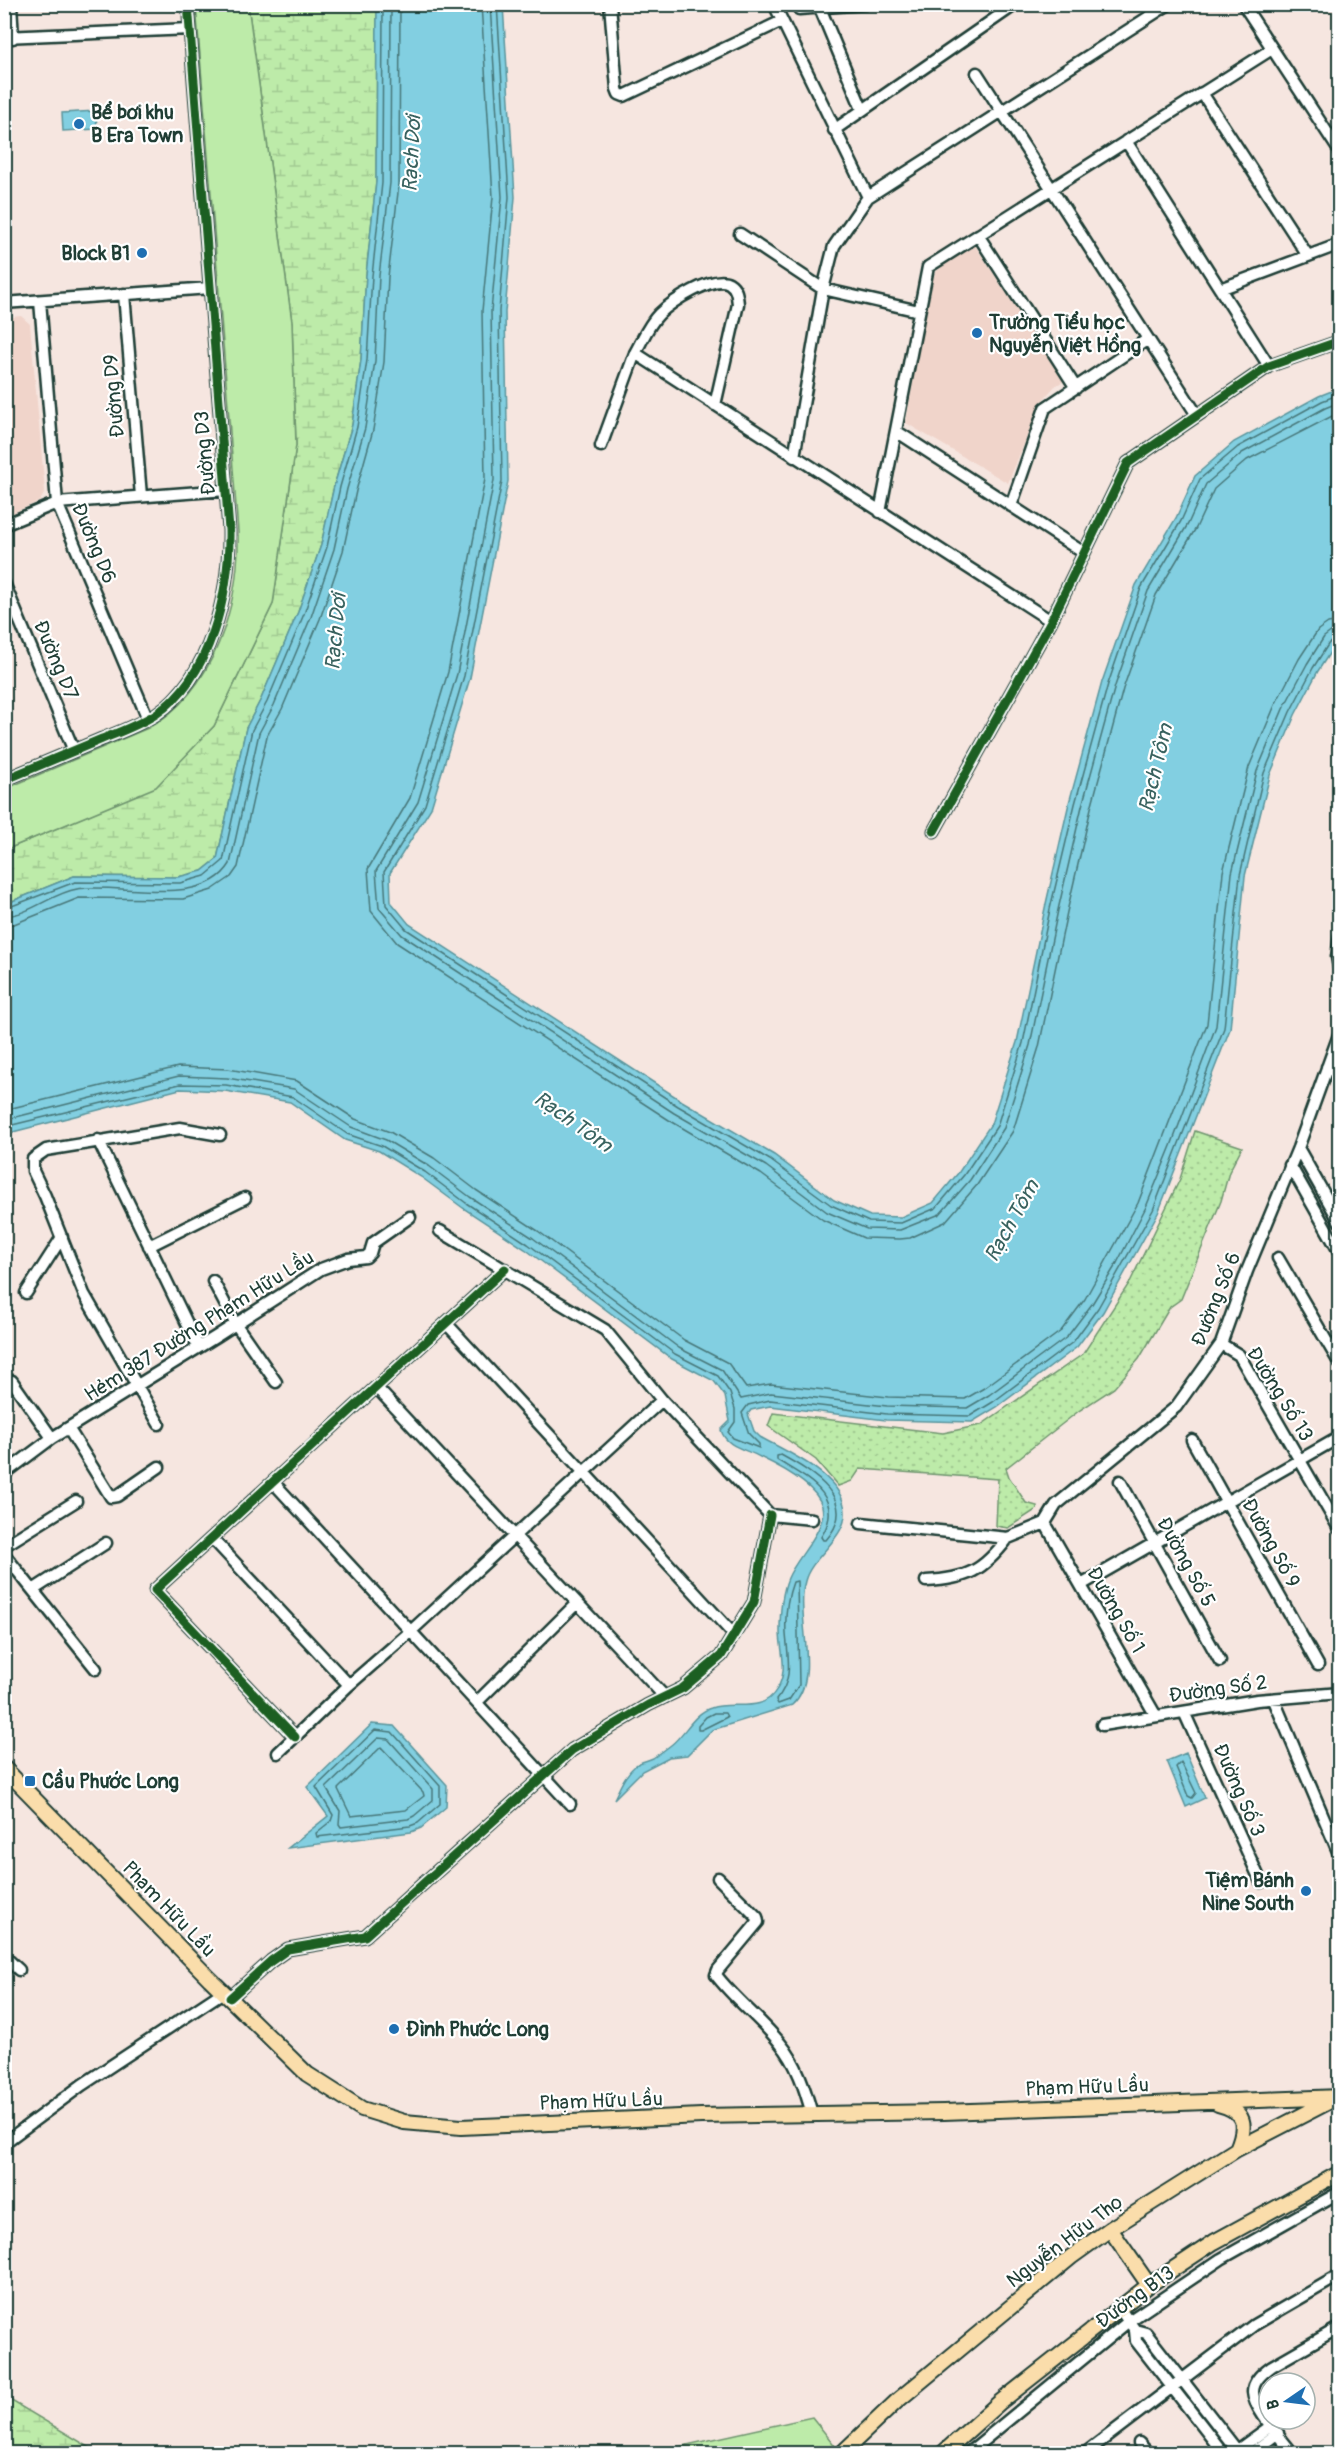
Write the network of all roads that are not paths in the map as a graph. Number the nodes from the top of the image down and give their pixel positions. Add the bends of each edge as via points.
1 (11, 4) edge
2 (188, 4) edge
3 (610, 4) edge
4 (774, 4) edge
5 (865, 4) edge
6 (1016, 4) edge
7 (1169, 4) edge
8 (1243, 4) edge
9 (820, 8) junction
10 (799, 9) dead end
11 (782, 21) junction
12 (190, 28) junction
13 (9, 38) edge
14 (1272, 49) junction
15 (976, 73) dead end
16 (1203, 93) junction
17 (862, 109) junction
18 (1002, 112) junction
19 (834, 130) junction
20 (1126, 141) junction
21 (1340, 152) edge
22 (1051, 189) junction
23 (868, 196) junction
24 (741, 234) dead end
25 (978, 235) junction
26 (1340, 244) edge
27 (1308, 256) junction
28 (210, 288) junction
29 (823, 289) junction
30 (1220, 289) junction
31 (124, 294) junction
32 (40, 300) junction
33 (4, 303) edge
34 (919, 311) junction
35 (1148, 339) junction
36 (1340, 341) edge
37 (635, 353) junction
38 (1269, 366) junction
39 (1076, 388) junction
40 (715, 405) junction
41 (1197, 415) junction
42 (896, 431) junction
43 (601, 446) dead end
44 (794, 457) junction
45 (226, 490) junction
46 (141, 496) junction
47 (57, 503) junction
48 (1011, 506) junction
49 (880, 512) junction
50 (4, 525) edge
51 (1084, 553) junction
52 (4, 583) edge
53 (1051, 621) junction
54 (148, 719) junction
55 (74, 751) junction
56 (4, 780) edge
57 (934, 831) dead end
58 (1340, 936) edge
59 (1340, 972) edge
60 (1340, 1032) edge
61 (1327, 1067) junction
62 (1340, 1076) edge
63 (220, 1135) dead end
64 (98, 1140) junction
65 (1298, 1148) junction
66 (1290, 1165) junction
67 (245, 1198) dead end
68 (410, 1217) dead end
69 (1340, 1221) edge
70 (441, 1231) dead end
71 (62, 1237) junction
72 (149, 1246) junction
73 (1340, 1252) edge
74 (1278, 1258) dead end
75 (505, 1269) junction
76 (213, 1281) dead end
77 (26, 1293) dead end
78 (235, 1323) junction
79 (446, 1323) junction
80 (1221, 1344) junction
81 (198, 1346) junction
82 (1340, 1364) edge
83 (12, 1381) dead end
84 (276, 1382) dead end
85 (136, 1386) junction
86 (376, 1387) junction
87 (662, 1400) junction
88 (159, 1424) dead end
89 (68, 1428) junction
90 (1340, 1437) edge
91 (52, 1438) junction
92 (1192, 1440) dead end
93 (1300, 1460) junction
94 (159, 1467) dead end
95 (584, 1472) junction
96 (4, 1474) edge
97 (1120, 1481) dead end
98 (273, 1482) junction
99 (76, 1501) dead end
100 (1227, 1502) junction
101 (770, 1515) junction
102 (812, 1519) dead end
103 (861, 1522) dead end
104 (1045, 1523) junction
105 (1340, 1530) edge
106 (514, 1536) junction
107 (212, 1538) junction
108 (1008, 1538) junction
109 (106, 1543) dead end
110 (1155, 1543) junction
111 (4, 1546) edge
112 (4, 1554) edge
113 (926, 1581) dead end
114 (1081, 1585) junction
115 (33, 1590) junction
116 (577, 1603) junction
117 (411, 1631) junction
118 (734, 1635) junction
119 (1220, 1661) dead end
120 (1318, 1665) dead end
121 (96, 1669) dead end
122 (349, 1685) junction
123 (1340, 1693) edge
124 (665, 1697) junction
125 (1274, 1700) junction
126 (477, 1702) junction
127 (1184, 1712) junction
128 (1156, 1716) junction
129 (1102, 1725) dead end
130 (295, 1737) junction
131 (278, 1753) dead end
132 (4, 1768) edge
133 (543, 1774) junction
134 (570, 1804) dead end
135 (1340, 1856) edge
136 (718, 1878) dead end
137 (1261, 1882) dead end
138 (4, 1956) edge
139 (19, 1970) dead end
140 (227, 1995) junction
141 (1339, 2097) edge
142 (1206, 2101) junction
143 (812, 2114) junction
144 (4, 2143) edge
145 (1237, 2149) junction
146 (1340, 2173) edge
147 (1340, 2192) edge
148 (1110, 2229) junction
149 (1340, 2275) edge
150 (1149, 2285) junction
151 (1119, 2308) junction
152 (1132, 2326) junction
153 (1340, 2327) edge
154 (1265, 2371) edge
155 (1181, 2379) junction
156 (1257, 2380) edge
157 (1171, 2386) junction
158 (1257, 2403) edge
159 (1271, 2431) edge
160 (1273, 2431) edge
161 (1276, 2431) edge
162 (1139, 2443) dead end
163 (1234, 2452) edge
164 (842, 2454) edge
165 (942, 2454) edge
166 (967, 2454) edge
167 (1084, 2454) edge
168 (1149, 2454) edge
169 (1250, 2454) edge
170 (1293, 2454) edge

1 - 13 street
2 - 12 street, Đường D3
3 - 11 street via 617,89 624,96
4 - 11 street
5 - 9 street
6 - 17 street
7 - 18 street
8 - 14 street
9 - 10 street
9 - 17 street
11 - 19 street
12 - 13 street
12 - 28 street, Đường D3
14 - 16 street
14 - 21 street
15 - 18 street
16 - 20 street
16 - 27 street
17 - 19 street
18 - 22 street
18 - 23 street
19 - 23 street
20 - 22 street
20 - 30 street
22 - 25 street
22 - 35 street
23 - 29 street via 834,246
24 - 29 street
25 - 34 street via 928,267
25 - 39 street
26 - 27 street
27 - 30 street
28 - 31 street
28 - 45 street, Đường D3
29 - 34 street
29 - 44 street
30 - 38 street
31 - 32 street
31 - 46 street, Đường D9
32 - 33 street
32 - 47 street, Đường D6
34 - 42 street
35 - 39 street
35 - 41 street
36 - 38 street
37 - 40 street
37 - 40 street via 661,311 707,284 729,283 738,304
37 - 43 street
38 - 41 street
39 - 48 street via 1045,408
40 - 44 street
41 - 51 street via 1128,463
42 - 48 street
42 - 49 street
44 - 49 street
45 - 46 street
45 - 54 street, Đường D3 via 229,564 214,628 180,692
46 - 47 street
47 - 50 street
47 - 54 street, Đường D6
48 - 51 street
49 - 53 street
51 - 53 street
52 - 55 street, Đường D7
53 - 57 street
54 - 55 street, Đường D3
55 - 56 street, Đường D3
58 - 59 street
60 - 61 street, Đường Số 6
61 - 62 street
61 - 65 street, Đường Số 6
63 - 64 street via 180,1128
64 - 71 street via 46,1150 33,1159 33,1171
64 - 72 street
65 - 66 street, Đường Số 6
65 - 69 street
66 - 73 street
66 - 80 street, Đường Số 6
67 - 72 street
68 - 78 street, Hẻm 387 Đường Phạm Hữu Lầu via 373,1243 366,1257 321,1269
70 - 75 street
71 - 77 street
71 - 85 street via 84,1294
72 - 81 street
74 - 82 street
75 - 79 street
75 - 87 street via 606,1330
76 - 78 street
78 - 81 street, Hẻm 387 Đường Phạm Hữu Lầu
78 - 84 street
79 - 86 street
79 - 95 street
80 - 93 street, Đường Số 13 via 1239,1355
80 - 104 street, Đường Số 6 via 1176,1407 1056,1505
81 - 85 street, Hẻm 387 Đường Phạm Hữu Lầu
83 - 91 street
85 - 88 street
85 - 89 street, Hẻm 387 Đường Phạm Hữu Lầu
86 - 98 street
86 - 106 street
87 - 95 street
87 - 101 street
89 - 91 street, Hẻm 387 Đường Phạm Hữu Lầu
89 - 94 street via 111,1497
90 - 93 street
91 - 96 street, Hẻm 387 Đường Phạm Hữu Lầu
92 - 100 street, Đường Số 9
93 - 100 street
93 - 105 street, Đường Số 13
95 - 106 street
95 - 118 street
97 - 110 street, Đường Số 5
98 - 107 street
98 - 117 street
99 - 111 street
100 - 110 street
100 - 120 street, Đường Số 9
101 - 102 street
101 - 118 street via 754,1602
103 - 108 street
104 - 108 street
104 - 114 street, Đường Số 1
106 - 116 street
106 - 117 street
107 - 122 street
107 - 130 street via 155,1590
108 - 113 street via 991,1560 972,1572 950,1580
109 - 115 street
110 - 114 street
110 - 119 street, Đường Số 5
112 - 115 street
114 - 128 street, Đường Số 1
115 - 121 street
116 - 124 street
116 - 126 street
117 - 122 street
117 - 126 street
118 - 124 street via 721,1656 683,1688
122 - 130 street
123 - 125 street, Đường Số 2
124 - 133 street via 572,1750
125 - 127 street, Đường Số 2
125 - 135 street
126 - 133 street
127 - 128 street, Đường Số 2
127 - 137 street, Đường Số 3
128 - 129 street, Đường Số 2
130 - 131 street
132 - 140 main road, Phạm Hữu Lầu
133 - 134 street
133 - 140 street via 364,1936 288,1949
136 - 143 street via 758,1922 716,1975 794,2063
138 - 139 street
140 - 143 main road, Phạm Hữu Lầu via 307,2074 362,2109 404,2122 461,2127
140 - 144 street via 82,2085
141 - 142 main road, Phạm Hữu Lầu
141 - 145 main road, Nguyễn Hữu Thọ
142 - 143 main road, Phạm Hữu Lầu
142 - 145 main road via 1232,2108 1240,2115 1243,2127
145 - 148 main road, Nguyễn Hữu Thọ
146 - 150 main road via 1233,2231
147 - 152 street, Đường B13 via 1221,2259
148 - 150 main road
148 - 164 main road, Nguyễn Hữu Thọ via 897,2400
149 - 155 street via 1254,2325
150 - 151 main road
151 - 152 street
151 - 165 main road
152 - 155 street via 1146,2333
152 - 157 street via 1136,2341
152 - 166 street, Đường B13 via 1007,2419
153 - 154 street
155 - 157 street
155 - 163 street
156 - 158 street via 1253,2391
157 - 163 street
157 - 167 street
159 - 163 street
160 - 169 street
161 - 170 street
162 - 168 street

